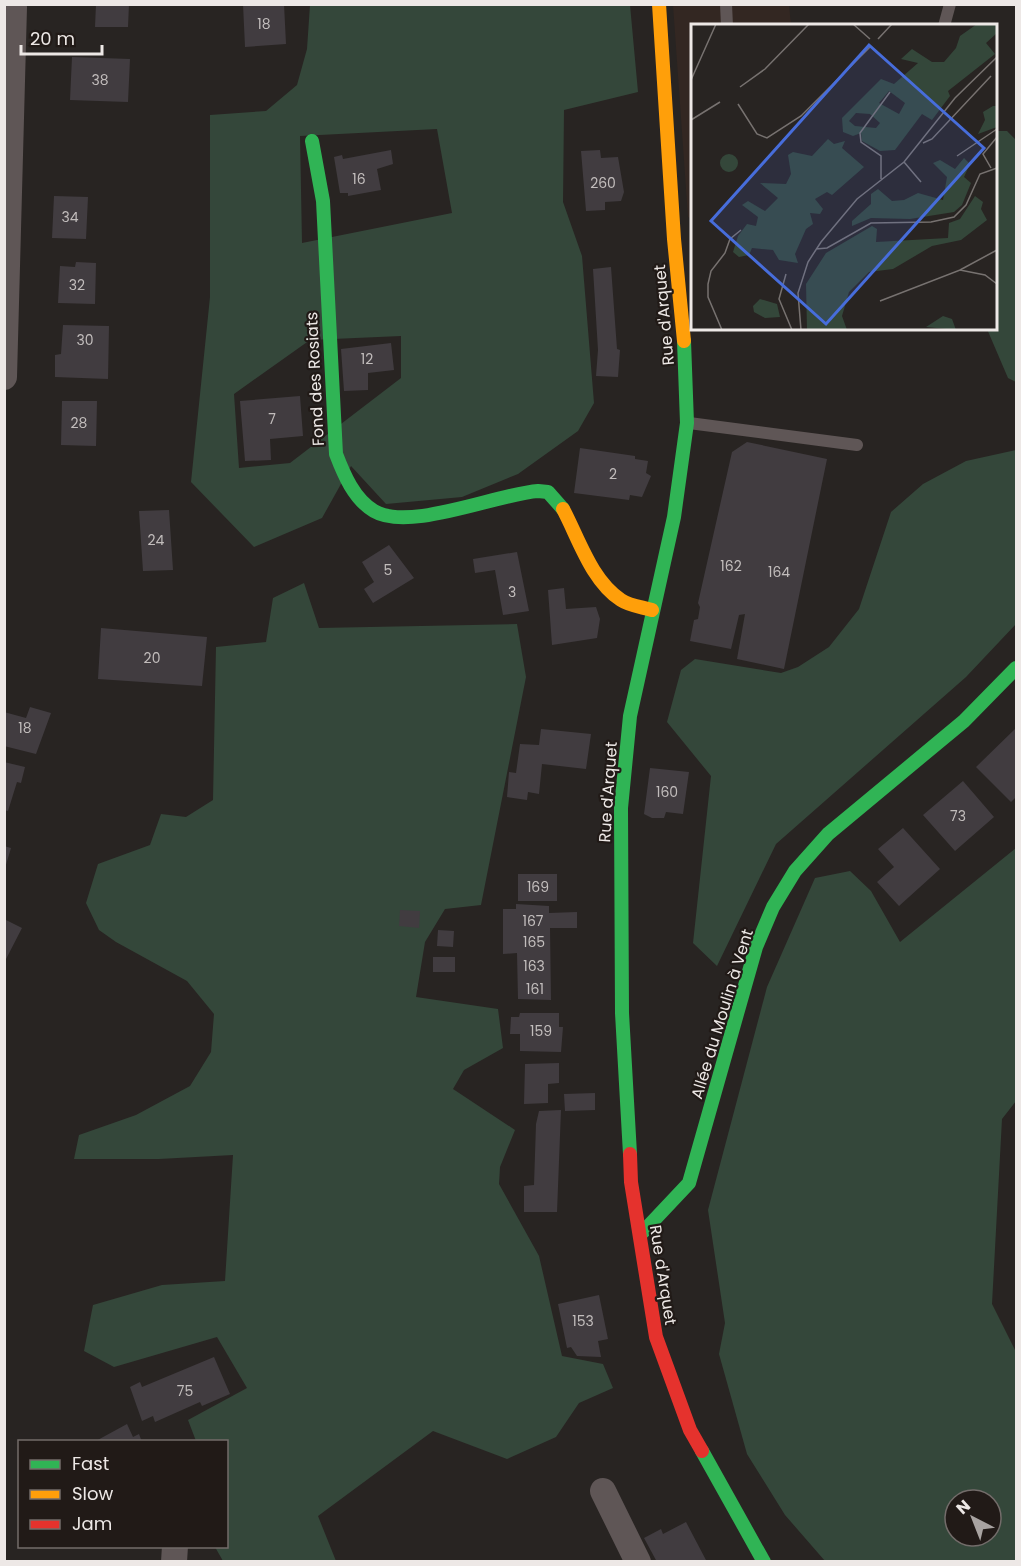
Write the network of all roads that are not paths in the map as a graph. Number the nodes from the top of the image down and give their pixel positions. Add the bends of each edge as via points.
1 (659, 4) edge
2 (726, 4) edge
3 (950, 4) edge
4 (14, 5) edge
5 (727, 24) edge
6 (945, 24) edge
7 (312, 141) dead end
8 (4, 377) edge
9 (687, 423) junction
10 (857, 445) dead end
11 (652, 610) junction
12 (1017, 668) edge
13 (640, 1235) junction
14 (603, 1491) dead end
15 (638, 1562) edge
16 (764, 1562) edge

1 - 9 street, Rue d'Arquet via 674,239 684,327
2 - 5 lane
3 - 6 lane
4 - 8 street
7 - 11 street, Fond des Rosiats via 323,201 336,454 344,477 362,501 387,516 428,513 530,490 548,492 566,510 585,557 607,587 621,600
9 - 10 lane
9 - 11 street, Rue d'Arquet via 674,517
11 - 13 street, Rue d'Arquet via 630,716 621,808 622,1012 631,1182
12 - 13 street, Allée du Moulin à Vent via 964,721 828,834 795,871 773,907 756,947 689,1183
13 - 16 street, Rue d'Arquet via 656,1337 690,1430
14 - 15 street

